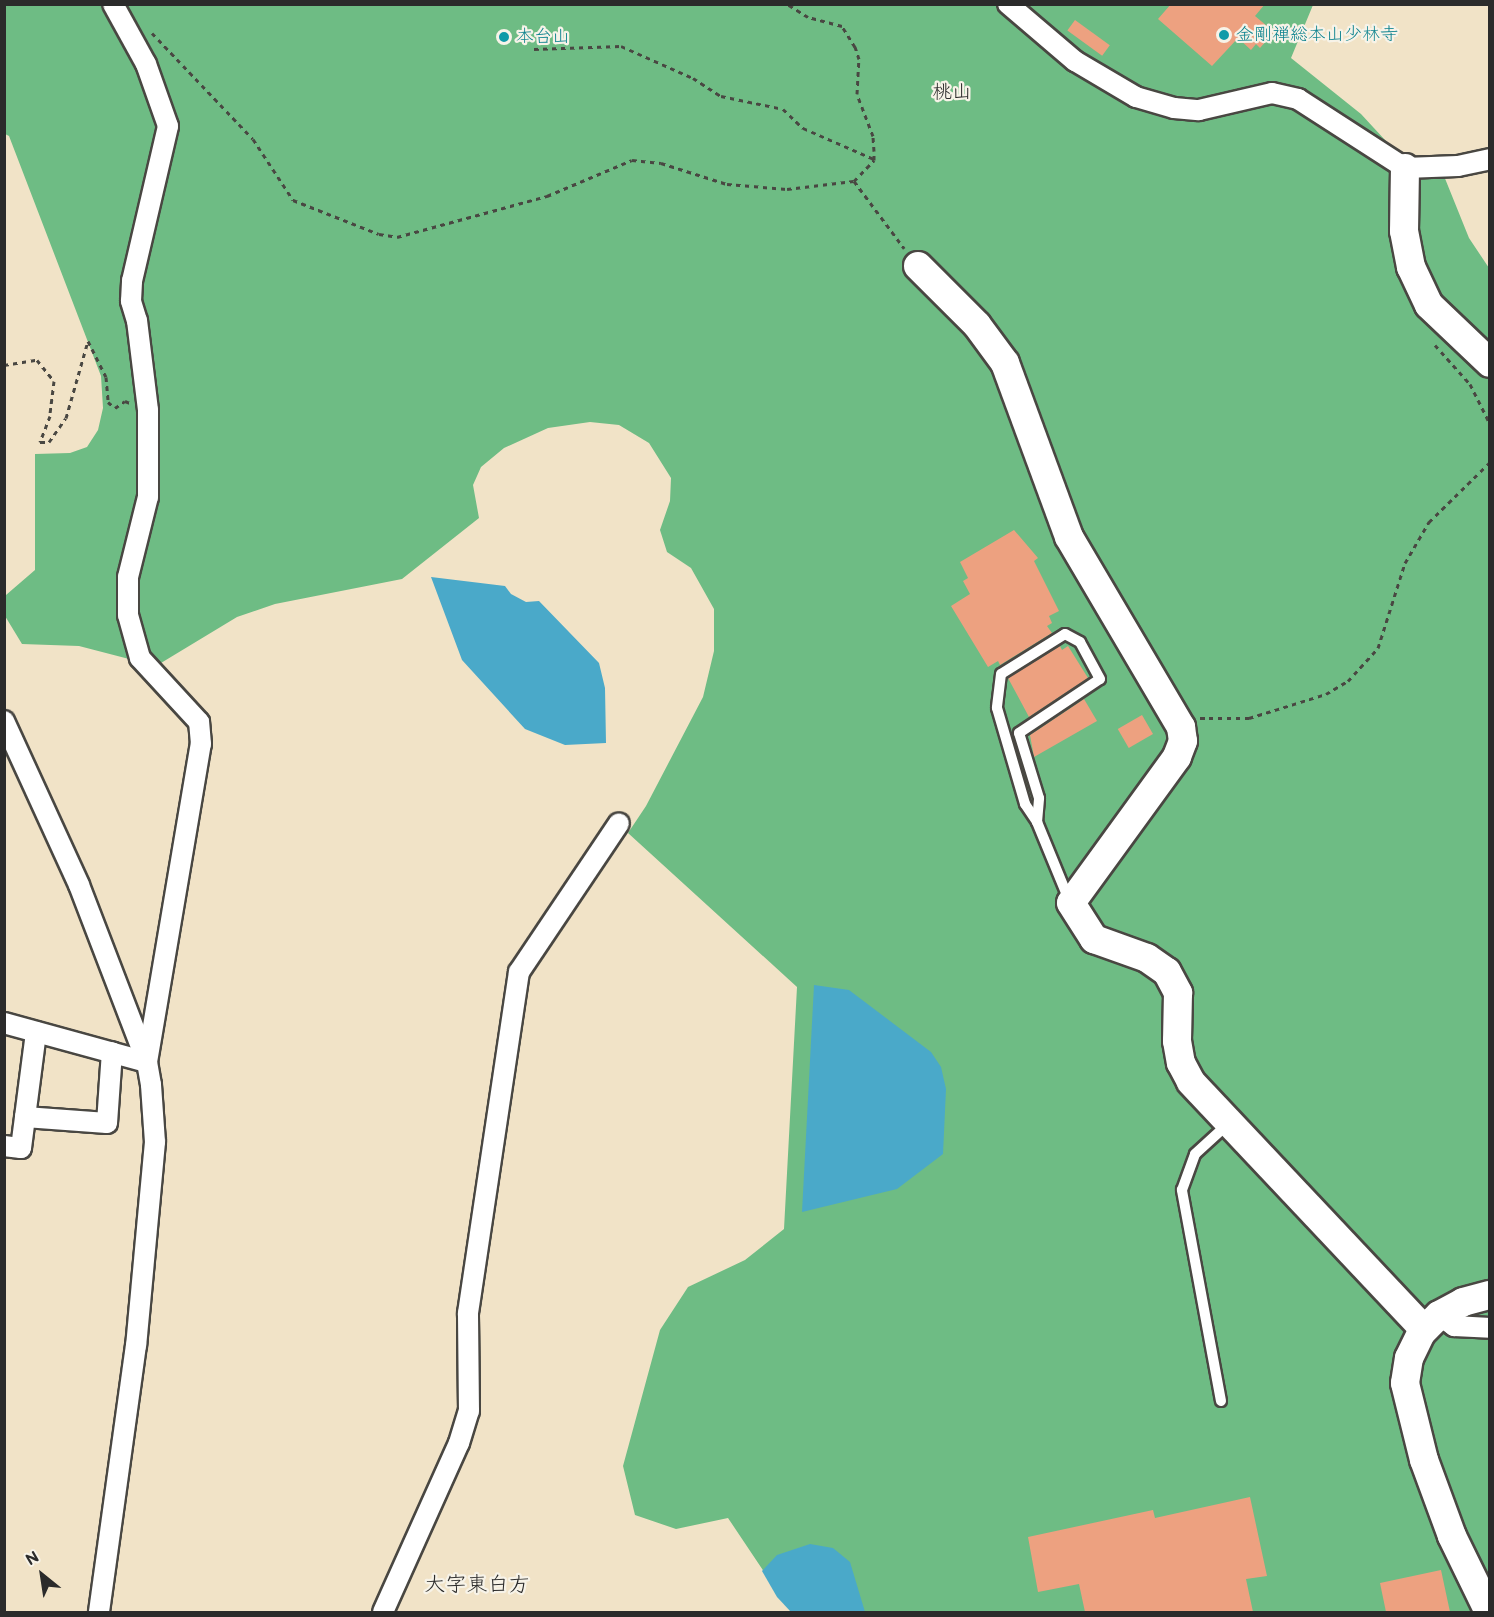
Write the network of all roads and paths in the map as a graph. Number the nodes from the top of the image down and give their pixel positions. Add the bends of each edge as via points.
1 (113, 4) edge
2 (787, 4) edge
3 (1008, 4) edge
4 (144, 25) dead end
5 (534, 49) dead end
6 (874, 159) junction
7 (1490, 159) edge
8 (1405, 168) junction
9 (854, 181) junction
10 (918, 266) joint
11 (1490, 363) edge
12 (4, 365) edge
13 (148, 415) junction
14 (1490, 462) edge
15 (1177, 717) junction
16 (4, 721) edge
17 (1037, 822) junction
18 (619, 823) dead end
19 (1071, 903) junction
20 (4, 1023) edge
21 (36, 1032) junction
22 (112, 1052) junction
23 (147, 1062) junction
24 (25, 1117) junction
25 (1229, 1122) junction
26 (4, 1146) edge
27 (1490, 1295) edge
28 (1432, 1322) junction
29 (1490, 1328) edge
30 (1221, 1401) dead end
31 (99, 1612) edge
32 (382, 1612) edge
33 (1488, 1612) edge

1 - 13 street via 146,64 168,126 132,281 131,301
2 - 6 path via 808,17 842,26 849,35 859,59 857,94 873,136
3 - 8 street via 1075,61 1136,97 1174,108 1199,110 1272,93 1298,99
4 - 9 path via 253,139 293,200 379,234 412,235 547,196 632,160 661,163 727,184 787,189
5 - 6 path via 621,46 693,78 722,96 783,109 803,128
6 - 9 path
7 - 8 street via 1458,166
8 - 11 street via 1404,231 1411,267 1429,305
9 - 10 path
10 - 15 street via 977,325 1005,363 1070,537
12 - 13 path via 37,360 54,381 50,416 40,442 49,442 66,418 88,341 106,377 108,402 115,408 125,401
13 - 23 street via 148,497 128,577 128,615 140,658 199,722 201,744
14 - 15 path via 1429,522 1405,563 1378,648 1348,681 1326,694 1249,718
15 - 19 street via 1183,741 1177,757
16 - 23 street via 79,885
17 - 17 lane via 1025,804 1002,735 997,686 1001,674 1065,634 1080,642 1100,679 1019,734 1039,798
17 - 19 lane
18 - 32 street via 519,972 468,1312 469,1411 459,1443
19 - 25 street via 1095,939 1147,957 1167,972 1178,993 1180,1063 1191,1082
20 - 21 street
21 - 22 street
21 - 24 street
22 - 23 street
22 - 24 street via 107,1123
23 - 31 street via 155,1142 153,1174 136,1345
24 - 26 street via 21,1148
25 - 28 street
25 - 30 lane via 1195,1154 1182,1190
27 - 28 street via 1463,1302
28 - 29 street
28 - 33 street via 1409,1358 1405,1383 1410,1412 1452,1536

